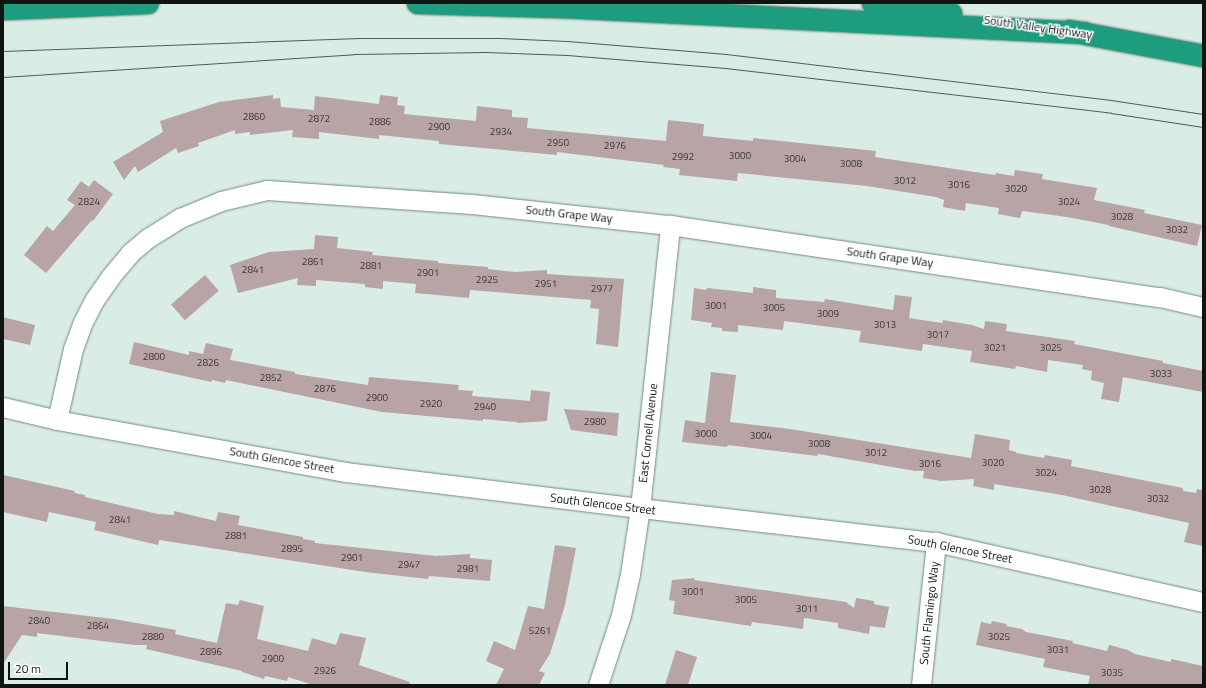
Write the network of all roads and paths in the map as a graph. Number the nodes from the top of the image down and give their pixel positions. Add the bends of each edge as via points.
1 (148, 3) edge
2 (418, 3) edge
3 (873, 3) edge
4 (3, 9) edge
5 (1084, 33) junction
6 (1203, 56) edge
7 (670, 225) junction
8 (1203, 307) edge
9 (3, 407) edge
10 (58, 420) junction
11 (640, 508) junction
12 (936, 542) junction
13 (1203, 602) edge
14 (598, 685) edge
15 (922, 685) edge

1 - 4 highway
2 - 5 highway via 598,9
3 - 5 highway, South Valley Highway
5 - 6 highway, South Valley Highway
7 - 8 street, South Grape Way via 1160,297
7 - 10 street, South Grape Way via 472,204 267,190 221,201 180,218 148,238 130,253 111,276 82,324 73,349
7 - 11 street, East Cornell Avenue
9 - 10 street, South Glencoe Street
10 - 11 street, South Glencoe Street via 346,472
11 - 12 street, South Glencoe Street
11 - 14 street, East Cornell Avenue via 626,595
12 - 13 street, South Glencoe Street
12 - 15 street, South Flamingo Way

